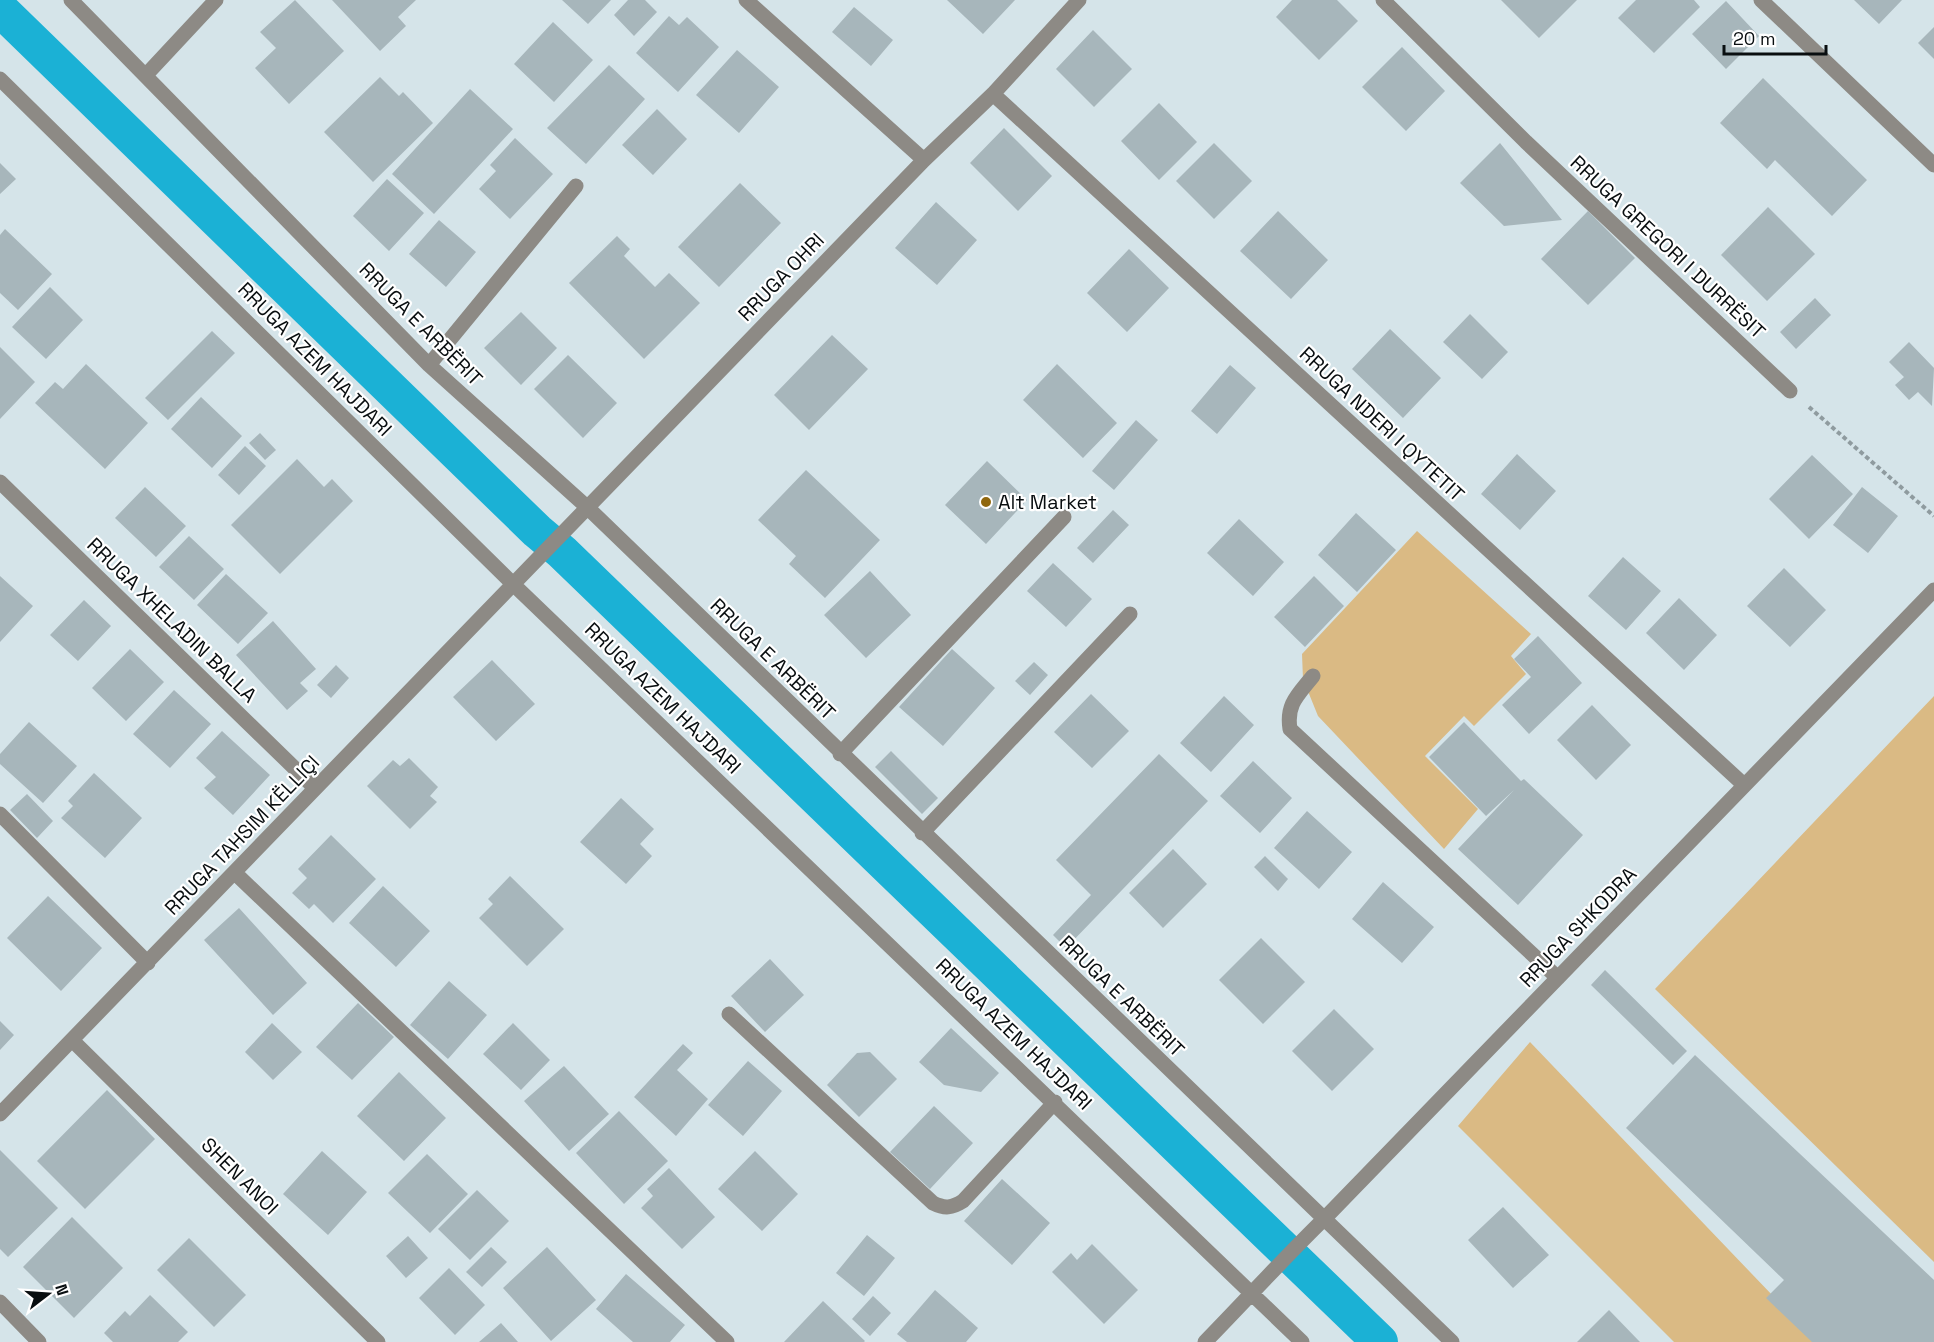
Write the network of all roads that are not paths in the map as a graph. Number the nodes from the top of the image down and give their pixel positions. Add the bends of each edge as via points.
1 (70, 0) edge
2 (216, 0) edge
3 (746, 0) edge
4 (1383, 0) edge
5 (1761, 0) edge
6 (1076, 1) edge
7 (146, 75) junction
8 (0, 79) edge
9 (993, 94) junction
10 (924, 160) junction
11 (1934, 165) edge
12 (576, 186) dead end
13 (429, 365) junction
14 (1790, 391) road end
15 (0, 482) edge
16 (587, 507) junction
17 (1064, 517) dead end
18 (514, 585) junction
19 (1934, 590) edge
20 (1130, 615) dead end
21 (1313, 676) dead end
22 (840, 754) junction
23 (1743, 784) junction
24 (315, 788) junction
25 (0, 814) edge
26 (922, 833) junction
27 (235, 873) junction
28 (148, 963) junction
29 (1558, 978) junction
30 (729, 1014) dead end
31 (72, 1040) junction
32 (1055, 1102) junction
33 (0, 1114) edge
34 (1324, 1220) junction
35 (1253, 1293) junction
36 (0, 1302) edge
37 (39, 1342) edge
38 (378, 1342) edge
39 (727, 1342) edge
40 (1205, 1342) edge
41 (1302, 1342) edge
42 (1452, 1342) edge

1 - 7 street, RRUGA E ARBËRIT
2 - 7 street
3 - 10 street
4 - 14 street, RRUGA GREGORI I DURRËSIT
5 - 11 street
6 - 9 street, RRUGA OHRI
7 - 13 street, RRUGA E ARBËRIT
8 - 18 street, RRUGA AZEM HAJDARI
9 - 10 street, RRUGA OHRI
9 - 23 street, RRUGA NDERI I QYTETIT
10 - 16 street, RRUGA OHRI
12 - 13 street
13 - 16 street, RRUGA E ARBËRIT
15 - 24 street, RRUGA XHELADIN BALLA
16 - 18 street, RRUGA OHRI
16 - 22 street, RRUGA E ARBËRIT
17 - 22 street
18 - 24 street, RRUGA TAHSIM KËLLIÇI
18 - 32 street, RRUGA AZEM HAJDARI
19 - 23 street, RRUGA SHKODRA
20 - 26 street
21 - 29 street via 1293,701 1288,715 1290,729
22 - 26 street, RRUGA E ARBËRIT
23 - 29 street, RRUGA SHKODRA
24 - 27 street, RRUGA TAHSIM KËLLIÇI
25 - 28 street
26 - 34 street, RRUGA E ARBËRIT
27 - 28 street, RRUGA TAHSIM KËLLIÇI
27 - 39 street
28 - 31 street, RRUGA TAHSIM KËLLIÇI
29 - 34 street, RRUGA SHKODRA
30 - 32 street via 933,1203 943,1208 963,1201
31 - 33 street, RRUGA TAHSIM KËLLIÇI
31 - 38 street, SHEN ANOI
32 - 35 street, RRUGA AZEM HAJDARI
34 - 35 street, RRUGA SHKODRA
34 - 42 street, RRUGA E ARBËRIT
35 - 40 street, RRUGA SHKODRA
35 - 41 street, RRUGA AZEM HAJDARI
36 - 37 street

